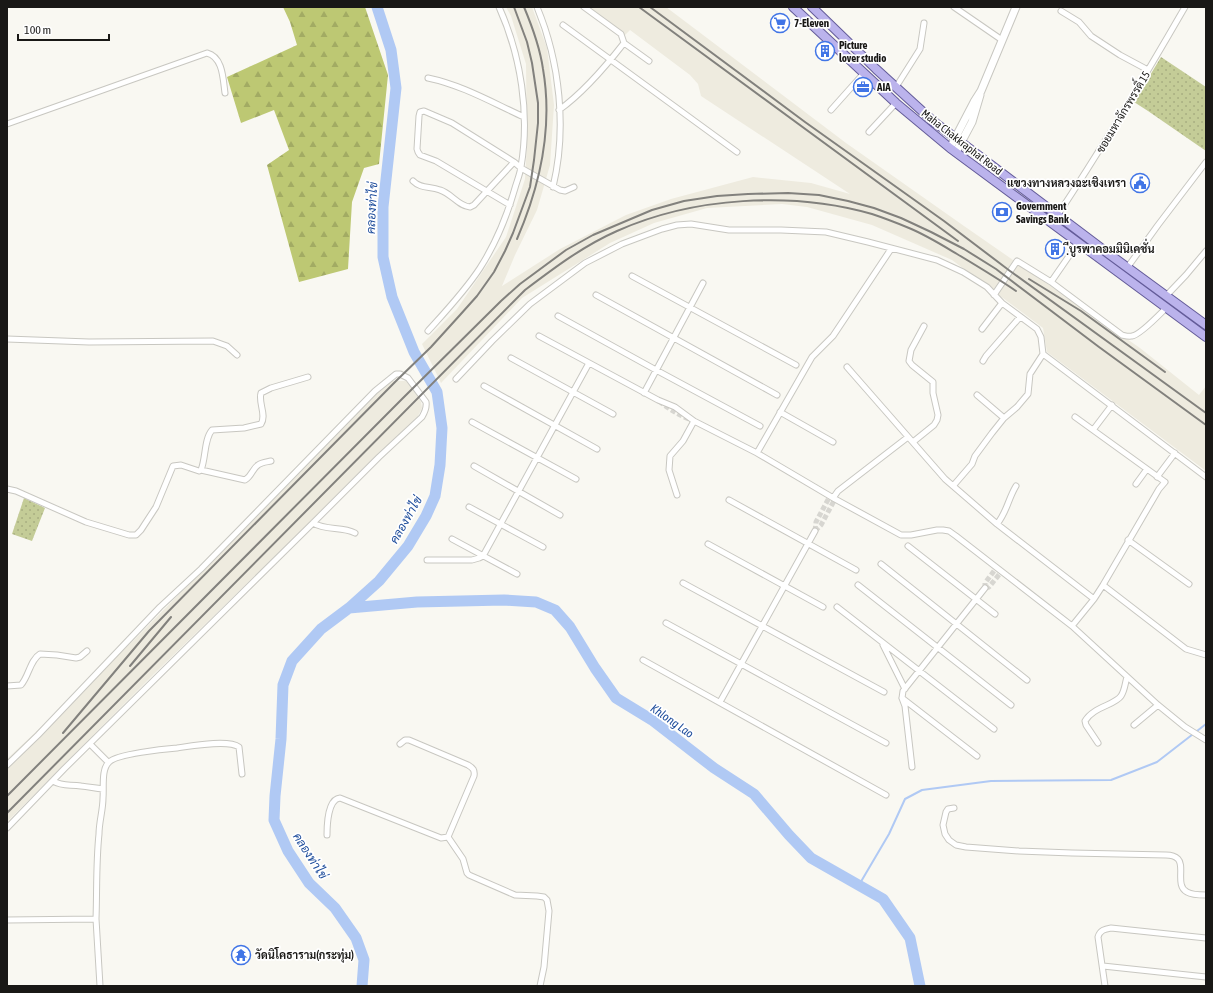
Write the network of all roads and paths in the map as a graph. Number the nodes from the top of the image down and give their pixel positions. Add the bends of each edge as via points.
1 (499, 7) edge
2 (537, 7) edge
3 (584, 7) edge
4 (793, 7) edge
5 (812, 7) edge
6 (954, 7) edge
7 (1016, 7) edge
8 (1185, 7) edge
9 (1061, 11) dead end
10 (924, 23) dead end
11 (563, 25) dead end
12 (1002, 40) junction
13 (624, 43) junction
14 (610, 60) junction
15 (649, 61) dead end
16 (1148, 70) junction
17 (864, 73) junction
18 (428, 78) dead end
19 (896, 87) junction
20 (225, 93) dead end
21 (896, 102) junction
22 (559, 110) junction
23 (831, 110) dead end
24 (524, 117) junction
25 (7, 124) edge
26 (869, 132) dead end
27 (958, 140) junction
28 (953, 150) junction
29 (737, 152) dead end
30 (514, 162) junction
31 (1206, 162) edge
32 (521, 168) junction
33 (413, 181) dead end
34 (553, 187) junction
35 (574, 187) dead end
36 (487, 191) junction
37 (510, 205) junction
38 (1057, 216) junction
39 (1078, 243) junction
40 (891, 249) junction
41 (1206, 251) edge
42 (1127, 268) junction
43 (632, 276) dead end
44 (1050, 282) junction
45 (703, 283) dead end
46 (596, 295) dead end
47 (994, 295) junction
48 (1166, 296) junction
49 (1002, 303) junction
50 (690, 307) junction
51 (1166, 308) junction
52 (558, 316) dead end
53 (1020, 317) junction
54 (1206, 325) edge
55 (924, 326) dead end
56 (982, 329) dead end
57 (428, 331) dead end
58 (538, 336) dead end
59 (1206, 337) edge
60 (673, 338) junction
61 (7, 339) edge
62 (1043, 354) junction
63 (237, 355) dead end
64 (511, 358) dead end
65 (983, 360) dead end
66 (588, 363) junction
67 (796, 365) dead end
68 (847, 367) dead end
69 (656, 370) junction
70 (308, 377) dead end
71 (456, 379) dead end
72 (484, 386) dead end
73 (573, 392) junction
74 (644, 393) junction
75 (777, 395) dead end
76 (977, 396) dead end
77 (1112, 405) junction
78 (780, 412) junction
79 (613, 414) dead end
80 (1075, 417) dead end
81 (1004, 418) junction
82 (694, 421) junction
83 (472, 422) dead end
84 (555, 424) junction
85 (760, 426) dead end
86 (1093, 430) junction
87 (908, 437) junction
88 (833, 442) dead end
89 (913, 442) junction
90 (597, 449) dead end
91 (1175, 452) junction
92 (757, 453) junction
93 (537, 457) junction
94 (271, 461) dead end
95 (474, 466) dead end
96 (1147, 469) junction
97 (201, 470) junction
98 (1157, 477) junction
99 (1206, 477) edge
100 (576, 479) dead end
101 (1136, 484) dead end
102 (953, 486) junction
103 (1016, 486) dead end
104 (7, 489) edge
105 (518, 491) junction
106 (677, 496) dead end
107 (833, 498) junction
108 (729, 500) dead end
109 (469, 507) dead end
110 (560, 515) dead end
111 (313, 523) junction
112 (500, 524) junction
113 (997, 524) junction
114 (815, 531) dead end
115 (355, 533) dead end
116 (452, 539) dead end
117 (1128, 540) junction
118 (708, 544) dead end
119 (808, 544) junction
120 (908, 546) dead end
121 (543, 547) dead end
122 (483, 556) junction
123 (426, 560) dead end
124 (881, 564) dead end
125 (856, 570) dead end
126 (517, 574) dead end
127 (684, 583) dead end
128 (1189, 584) dead end
129 (858, 585) dead end
130 (1103, 585) junction
131 (784, 586) junction
132 (985, 588) dead end
133 (1094, 599) junction
134 (976, 600) junction
135 (822, 607) dead end
136 (837, 607) dead end
137 (995, 614) dead end
138 (666, 623) dead end
139 (957, 624) junction
140 (1072, 626) junction
141 (762, 627) junction
142 (881, 642) junction
143 (938, 648) junction
144 (87, 651) dead end
145 (1206, 655) edge
146 (643, 660) dead end
147 (741, 664) junction
148 (919, 672) junction
149 (1127, 677) junction
150 (1027, 680) dead end
151 (7, 686) edge
152 (905, 689) junction
153 (884, 692) dead end
154 (902, 698) junction
155 (720, 702) junction
156 (1158, 705) junction
157 (1011, 706) dead end
158 (1134, 725) dead end
159 (994, 729) dead end
160 (1206, 740) edge
161 (886, 743) dead end
162 (1098, 743) dead end
163 (90, 744) junction
164 (400, 744) dead end
165 (977, 756) dead end
166 (108, 762) junction
167 (7, 765) edge
168 (912, 767) dead end
169 (242, 774) dead end
170 (53, 781) junction
171 (103, 789) junction
172 (886, 795) dead end
173 (954, 808) dead end
174 (7, 828) edge
175 (327, 835) dead end
176 (448, 837) junction
177 (1206, 895) edge
178 (96, 919) junction
179 (7, 920) edge
180 (1206, 938) edge
181 (1103, 966) junction
182 (1206, 977) edge
183 (100, 986) edge
184 (540, 986) edge
185 (1105, 986) edge

1 - 24 street via 517,59
2 - 22 street via 554,60
3 - 13 street via 621,34
4 - 17 main road, Maha Chakkraphat Road
5 - 19 main road, Maha Chakkraphat Road
6 - 12 street
7 - 12 street
8 - 16 street, ซอยมหาจักรพรรดิ์ 15
9 - 16 street via 1078,22 1091,36
10 - 19 street via 920,48
11 - 14 street
12 - 27 street via 981,91 972,122
13 - 14 street
13 - 15 street
14 - 22 street
14 - 29 street
16 - 38 street, ซอยมหาจักรพรรดิ์ 15
17 - 21 main road, Maha Chakkraphat Road
17 - 23 street
18 - 24 street via 444,81
19 - 27 main road, Maha Chakkraphat Road
20 - 25 street via 218,60 207,53
21 - 26 street
21 - 28 main road, Maha Chakkraphat Road
22 - 34 street via 559,153
24 - 32 street
27 - 28 street
27 - 38 main road, Maha Chakkraphat Road
28 - 39 main road, Maha Chakkraphat Road
30 - 32 street
30 - 36 street
30 - 36 street via 452,123 424,111 420,112 417,149 420,155 436,161
31 - 42 street
32 - 34 street
32 - 37 street
33 - 36 street via 418,186 441,190 470,207
34 - 35 street via 565,191
36 - 37 street
37 - 57 street via 480,267
38 - 42 main road, Maha Chakkraphat Road
39 - 44 street
39 - 51 main road, Maha Chakkraphat Road
40 - 47 street via 937,260 964,272 987,287
40 - 71 street via 826,232 729,230 691,224 662,229 622,244 566,276 530,304
40 - 78 street via 833,336 812,357
41 - 48 street
42 - 48 main road, Maha Chakkraphat Road
43 - 50 street
44 - 47 street via 1017,261
44 - 51 street via 1126,336 1134,336
45 - 50 street
46 - 60 street
47 - 49 street
48 - 54 main road, Maha Chakkraphat Road
49 - 53 street
49 - 56 street
50 - 60 street
50 - 67 street
51 - 59 main road, Maha Chakkraphat Road
52 - 69 street
53 - 62 street via 1037,329 1041,337
53 - 65 street
55 - 89 street via 911,350 909,361 933,382 938,415 934,425
58 - 66 street
60 - 69 street
60 - 75 street
61 - 63 street via 97,342 213,341 228,346
62 - 77 street
62 - 81 street via 1030,374 1028,394
64 - 73 street
66 - 73 street
66 - 74 street
68 - 87 street
69 - 74 street
69 - 85 street
70 - 97 street via 261,393 264,419 261,424 212,430 208,437
72 - 84 street
73 - 79 street
73 - 84 street
74 - 82 street via 675,408
76 - 81 street
77 - 86 street
77 - 91 street
78 - 88 street
78 - 92 street
80 - 86 street
81 - 102 street
82 - 92 street
82 - 106 street via 683,441 670,456 669,470
83 - 93 street
84 - 90 street
84 - 93 street
86 - 96 street
87 - 89 street
87 - 107 street via 838,491
89 - 102 street
91 - 98 street
91 - 99 street
92 - 107 street
93 - 100 street
93 - 105 street
94 - 97 street via 257,465 245,480
95 - 105 street
96 - 98 street
96 - 101 street
97 - 104 street via 181,465 173,466 156,507 141,530 133,535 86,522
98 - 117 street via 1165,482
102 - 113 street
103 - 113 street
105 - 110 street
105 - 112 street
107 - 140 street via 901,535 937,530 949,532
108 - 119 street
109 - 112 street
111 - 115 street via 321,527 346,529
111 - 163 street
111 - 167 street via 426,412 426,402 404,375 396,374 370,396
112 - 121 street
112 - 122 street
113 - 133 street
114 - 119 street
116 - 122 street
117 - 128 street
117 - 130 street
118 - 131 street
119 - 125 street
119 - 131 street
120 - 134 street
122 - 123 street via 472,560
122 - 126 street
124 - 139 street
127 - 141 street
129 - 143 street
130 - 133 street
130 - 145 street via 1186,649
131 - 135 street
131 - 141 street
132 - 134 street
133 - 140 street
134 - 137 street
134 - 139 street
136 - 142 street
138 - 147 street
139 - 143 street
139 - 150 street
140 - 149 street
141 - 147 street
141 - 153 street
142 - 148 street
142 - 152 street
143 - 148 street
143 - 157 street
144 - 151 street via 76,658 40,654 34,659 21,685
146 - 155 street
147 - 155 street
147 - 161 street
148 - 152 street
148 - 159 street
149 - 156 street
149 - 162 street via 1118,700 1100,708 1085,721
152 - 154 street
154 - 165 street
154 - 168 street
155 - 172 street
156 - 158 street
156 - 160 street
163 - 166 street
163 - 170 street
164 - 176 street via 409,740 468,765 475,772
166 - 169 street via 147,752 196,745 237,745 240,747
166 - 171 street
170 - 171 street via 63,785
170 - 174 street
171 - 178 street via 98,834
173 - 177 street via 946,812 943,825 945,834 956,845 1019,851 1172,856 1178,858 1180,863 1181,884 1184,889 1187,892
175 - 176 street via 331,805 340,798 441,838
176 - 184 street via 463,859 469,875 515,895 544,897 547,900 549,911
178 - 179 street
178 - 183 street
180 - 181 street via 1104,929 1098,937
181 - 182 street
181 - 185 street

